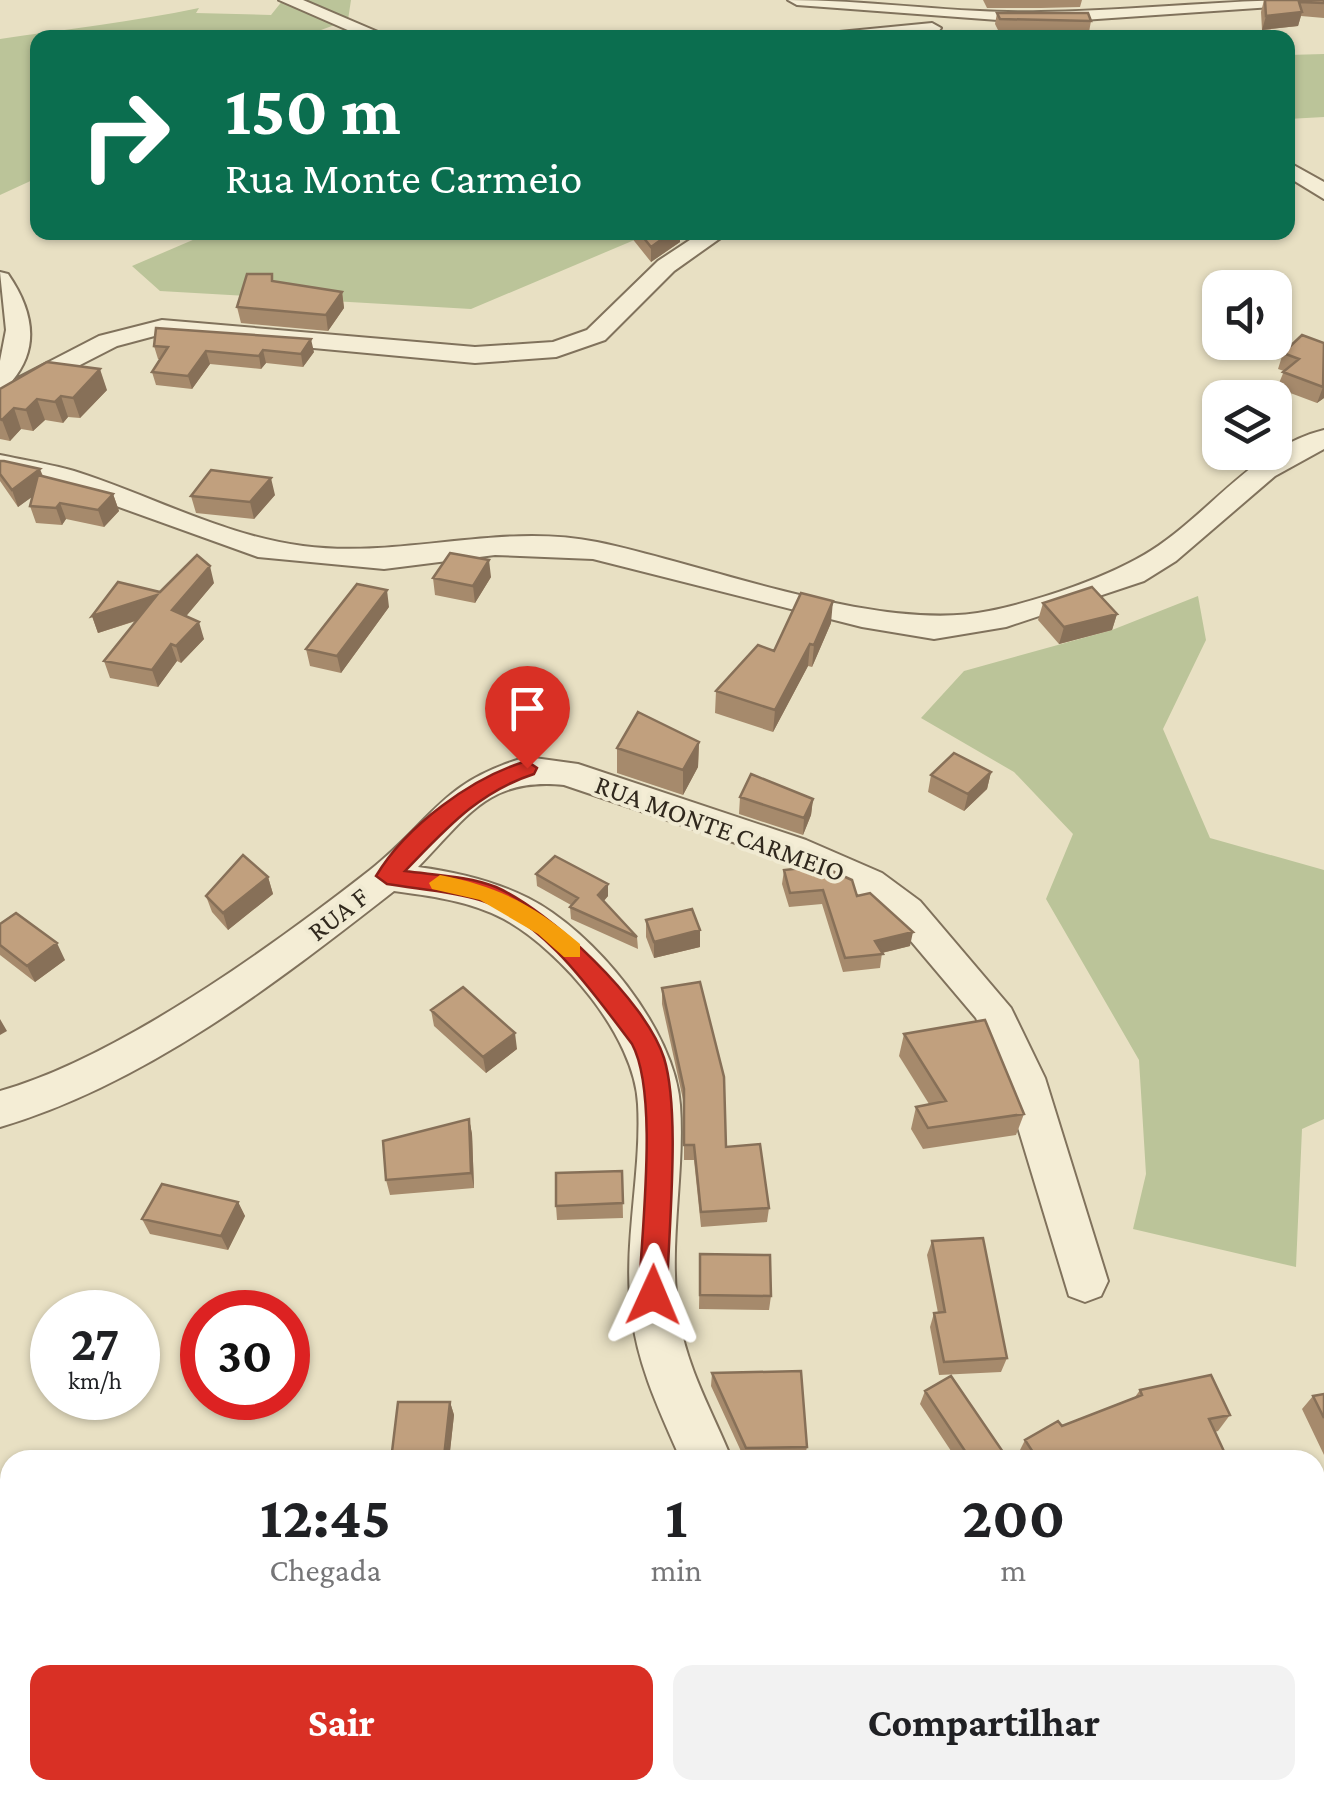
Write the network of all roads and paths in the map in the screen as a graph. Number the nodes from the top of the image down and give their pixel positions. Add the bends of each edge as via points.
1 (288, 0) edge
2 (796, 0) edge
3 (1301, 0) edge
4 (1039, 18) junction
5 (363, 30) edge
6 (913, 30) edge
7 (1295, 173) edge
8 (1324, 192) edge
9 (706, 240) edge
10 (0, 279) edge
11 (0, 379) edge
12 (0, 398) edge
13 (1324, 438) edge
14 (0, 464) edge
15 (387, 876) junction
16 (0, 1110) edge
17 (1084, 1281) dead end
18 (702, 1450) edge

1 - 5 street
2 - 4 street
3 - 4 street
4 - 6 street
7 - 8 street
9 - 12 street via 666,266 596,334 556,349 424,352 162,327 108,341
10 - 11 street via 15,311 20,345
13 - 14 street via 1265,470 1133,574 996,620 934,629 593,550 495,546 384,560 274,550 64,477
15 - 16 street, RUA F via 277,962 152,1039 51,1093
15 - 17 street, RUA MONTE CARMEIO via 460,802 494,779 527,768 603,785 792,849 869,883 906,911 991,1008 1024,1078
15 - 18 street, RUA F via 486,892 546,928 580,957 652,1057 658,1095 653,1295 668,1374

